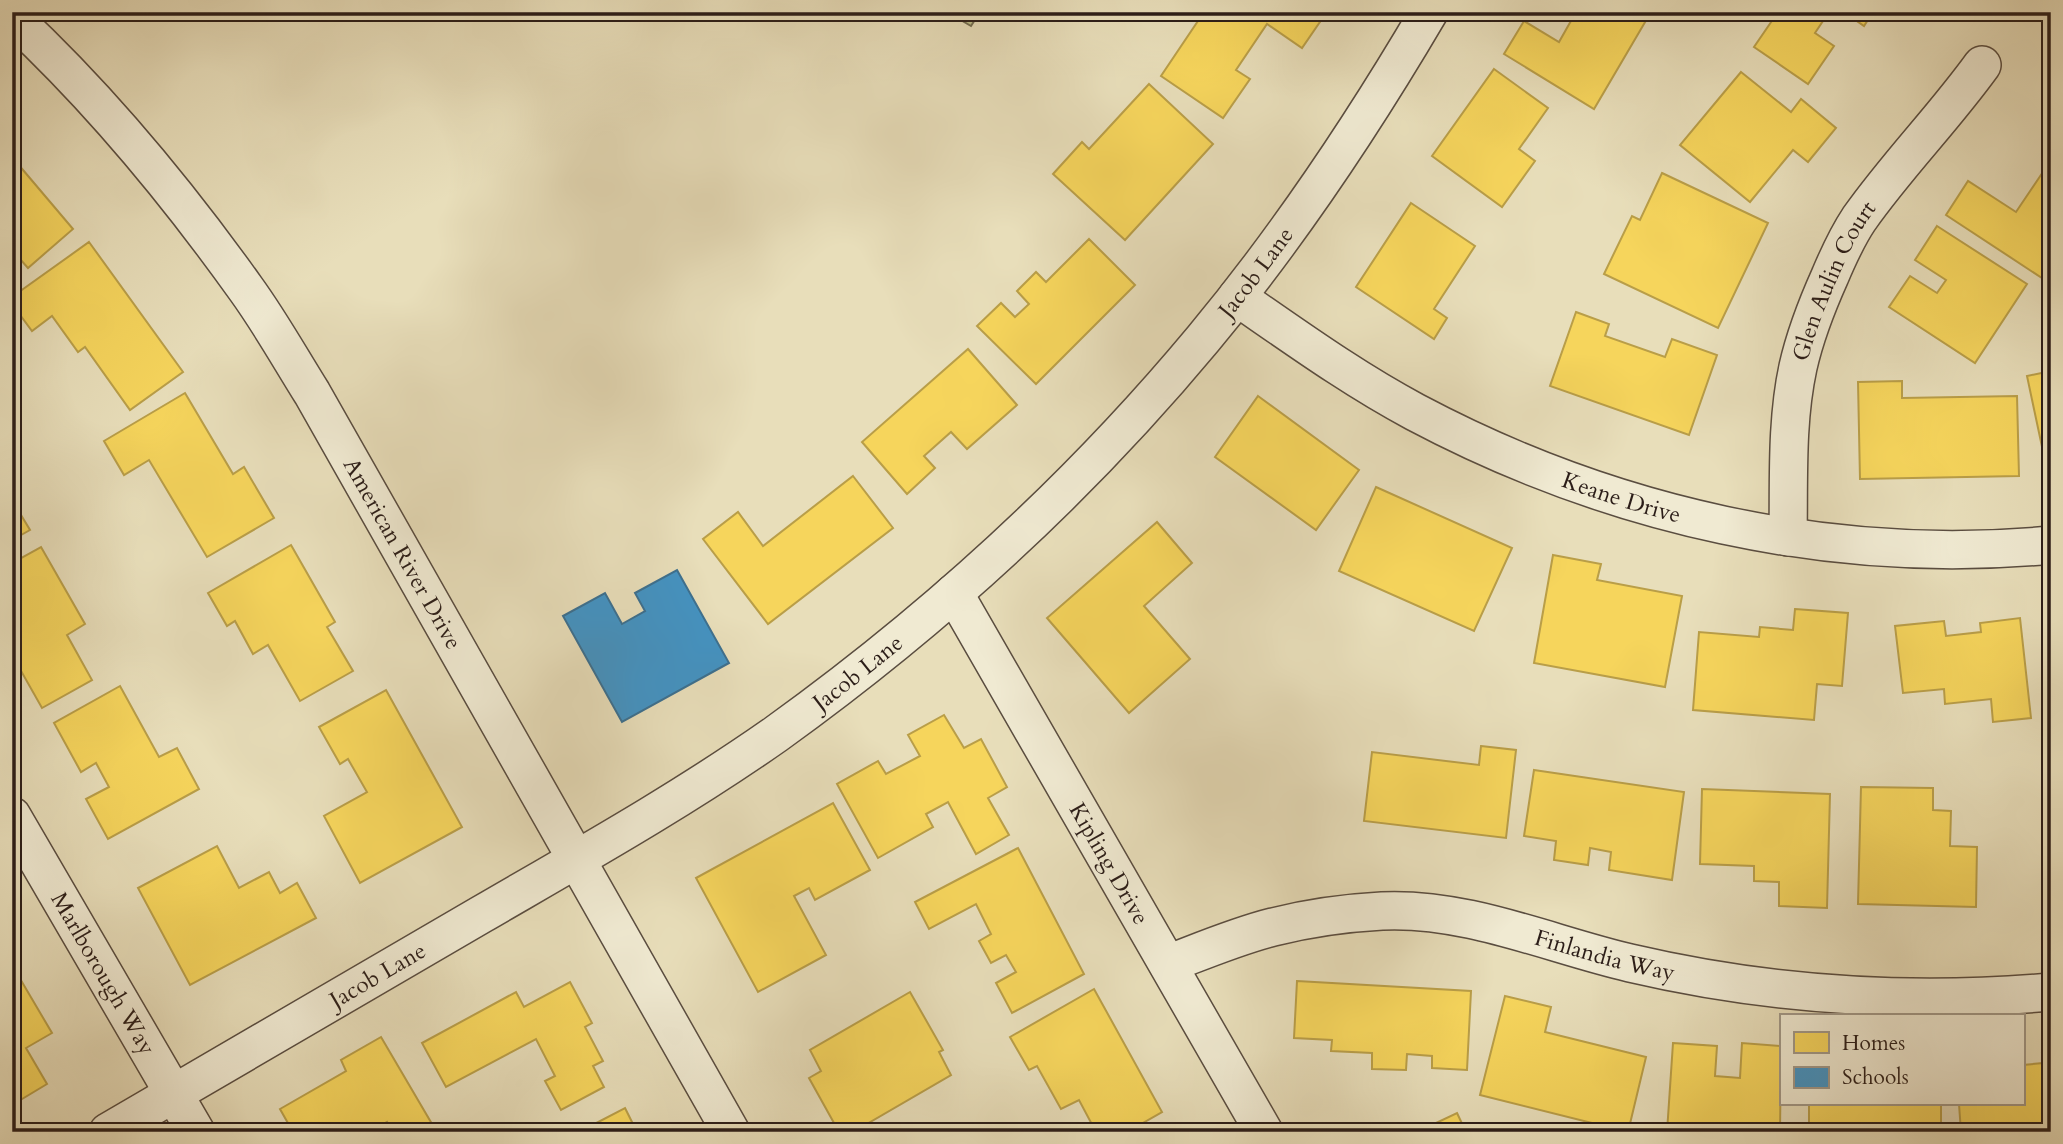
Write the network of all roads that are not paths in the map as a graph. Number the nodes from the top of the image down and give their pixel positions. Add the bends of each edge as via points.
1 (1429, 12) edge
2 (12, 17) edge
3 (1982, 65) dead end
4 (1237, 297) junction
5 (1787, 537) junction
6 (2051, 545) edge
7 (954, 593) junction
8 (12, 816) edge
9 (576, 859) junction
10 (1168, 964) junction
11 (2051, 992) edge
12 (174, 1093) junction
13 (108, 1132) edge
14 (196, 1132) edge
15 (731, 1132) edge
16 (1264, 1132) edge

1 - 4 street, Jacob Lane via 1321,184
2 - 9 street, American River Drive via 107,114 176,195 247,291 312,393
3 - 5 street, Glen Aulin Court via 1857,222 1816,307 1798,367 1790,430
4 - 5 street, Keane Drive via 1345,371 1483,447 1556,477 1668,513
4 - 7 street, Jacob Lane via 1143,407 1045,510
5 - 6 street, Keane Drive via 1901,549
7 - 9 street, Jacob Lane via 775,734
7 - 10 street, Kipling Drive
8 - 12 street, Marlborough Way
9 - 12 street, Jacob Lane
9 - 15 street, American River Drive
10 - 11 street, Finlandia Way via 1270,928 1315,918 1412,911 1469,920 1631,963 1741,983 1927,998
10 - 16 street, Kipling Drive
12 - 13 street, Jacob Lane
12 - 14 street, Marlborough Way

